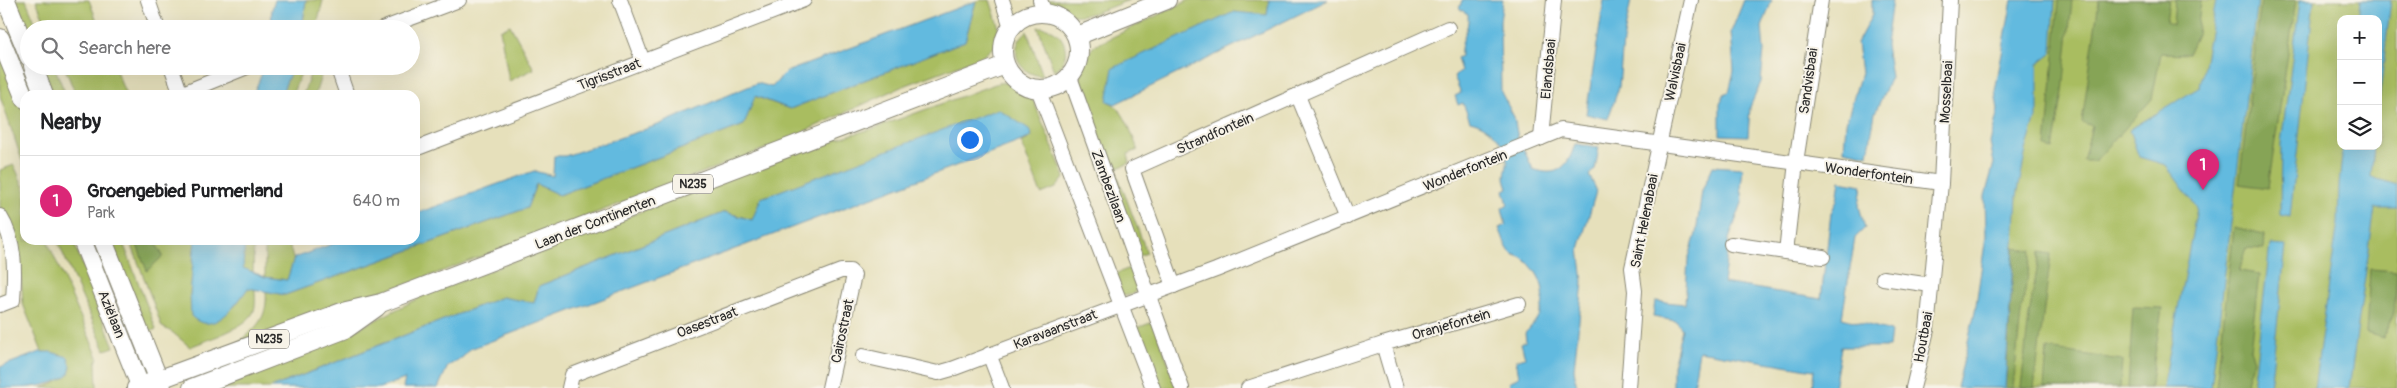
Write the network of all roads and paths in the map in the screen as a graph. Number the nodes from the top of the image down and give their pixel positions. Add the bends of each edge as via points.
1 (6, 0) edge
2 (148, 0) edge
3 (458, 0) edge
4 (620, 0) edge
5 (804, 0) edge
6 (1002, 0) edge
7 (1167, 0) edge
8 (1554, 0) edge
9 (1691, 0) edge
10 (1820, 0) edge
11 (1950, 0) edge
12 (1043, 6) edge
13 (155, 20) edge
14 (406, 20) edge
15 (1011, 27) junction
16 (1448, 28) dead end
17 (20, 34) edge
18 (1077, 36) junction
19 (0, 38) edge
20 (643, 61) junction
21 (1005, 64) junction
22 (36, 75) edge
23 (174, 75) edge
24 (229, 75) edge
25 (340, 75) edge
26 (1070, 77) junction
27 (1038, 89) junction
28 (21, 90) edge
29 (42, 90) edge
30 (179, 90) edge
31 (200, 90) edge
32 (345, 90) edge
33 (1298, 96) junction
34 (1541, 138) junction
35 (1660, 143) junction
36 (420, 147) edge
37 (1796, 162) junction
38 (1132, 169) joint
39 (1941, 183) junction
40 (0, 216) edge
41 (1348, 217) junction
42 (1732, 244) dead end
43 (84, 245) edge
44 (105, 245) edge
45 (1786, 252) junction
46 (1823, 257) dead end
47 (854, 275) joint
48 (1883, 278) dead end
49 (1931, 285) junction
50 (1174, 286) junction
51 (1148, 296) junction
52 (381, 304) junction
53 (1519, 304) dead end
54 (0, 305) edge
55 (1120, 305) junction
56 (1383, 344) junction
57 (989, 354) junction
58 (863, 356) dead end
59 (160, 384) edge
60 (139, 388) edge
61 (192, 388) edge
62 (569, 388) edge
63 (829, 388) edge
64 (1002, 388) edge
65 (1153, 388) edge
66 (1182, 388) edge
67 (1248, 388) edge
68 (1396, 388) edge
69 (1628, 388) edge
70 (1913, 388) edge

1 - 17 main road
2 - 13 street
3 - 14 street
4 - 20 street
5 - 20 street, Tigrisstraat
6 - 15 street
7 - 18 main road
8 - 34 street, Elandsbaai
9 - 35 street, Walvisbaai
10 - 37 street, Sandvisbaai
11 - 39 street, Mosselbaai
12 - 15 main road
12 - 18 main road via 1065,20
15 - 21 main road via 1004,45
16 - 33 street, Strandfontein
18 - 26 main road via 1079,58
19 - 28 main road
20 - 36 street, Tigrisstraat
21 - 27 main road via 1018,82
21 - 52 main road, Laan der Continenten / N235
22 - 29 main road
23 - 30 street
24 - 31 street
25 - 32 street
26 - 27 main road via 1055,87
26 - 51 street, Zambezilaan
27 - 55 street
33 - 38 street, Strandfontein
33 - 41 street
34 - 35 street, Wonderfontein via 1560,130
34 - 41 street, Wonderfontein
35 - 37 street, Wonderfontein
35 - 69 street, Saint Helenabaai via 1632,268 1635,291
37 - 39 street, Wonderfontein
37 - 45 street
38 - 50 street, Zambezilaan
39 - 49 street, Houtbaai
40 - 54 street via 8,228 16,272 12,300
41 - 50 street, Wonderfontein
42 - 45 street
43 - 60 main road, Aziëlaan
44 - 59 main road, Aziëlaan
45 - 46 street
47 - 62 street, Oasestraat via 850,271 841,271 638,348 572,375
47 - 63 street, Cairostraat
48 - 49 street
49 - 70 street, Houtbaai via 1927,330
50 - 51 street, Wonderfontein
51 - 55 street
51 - 66 street, Zambezilaan
52 - 59 main road, Laan der Continenten / N235 via 342,312
52 - 61 main road, Laan der Continenten / N235 via 346,329
53 - 56 street, Oranjefontein
55 - 57 street, Karavaanstraat
55 - 65 street
56 - 67 street, Oranjefontein
56 - 68 street
57 - 58 street, Karavaanstraat via 938,373
57 - 64 street
59 - 60 main road, Laan der Continenten / N235

